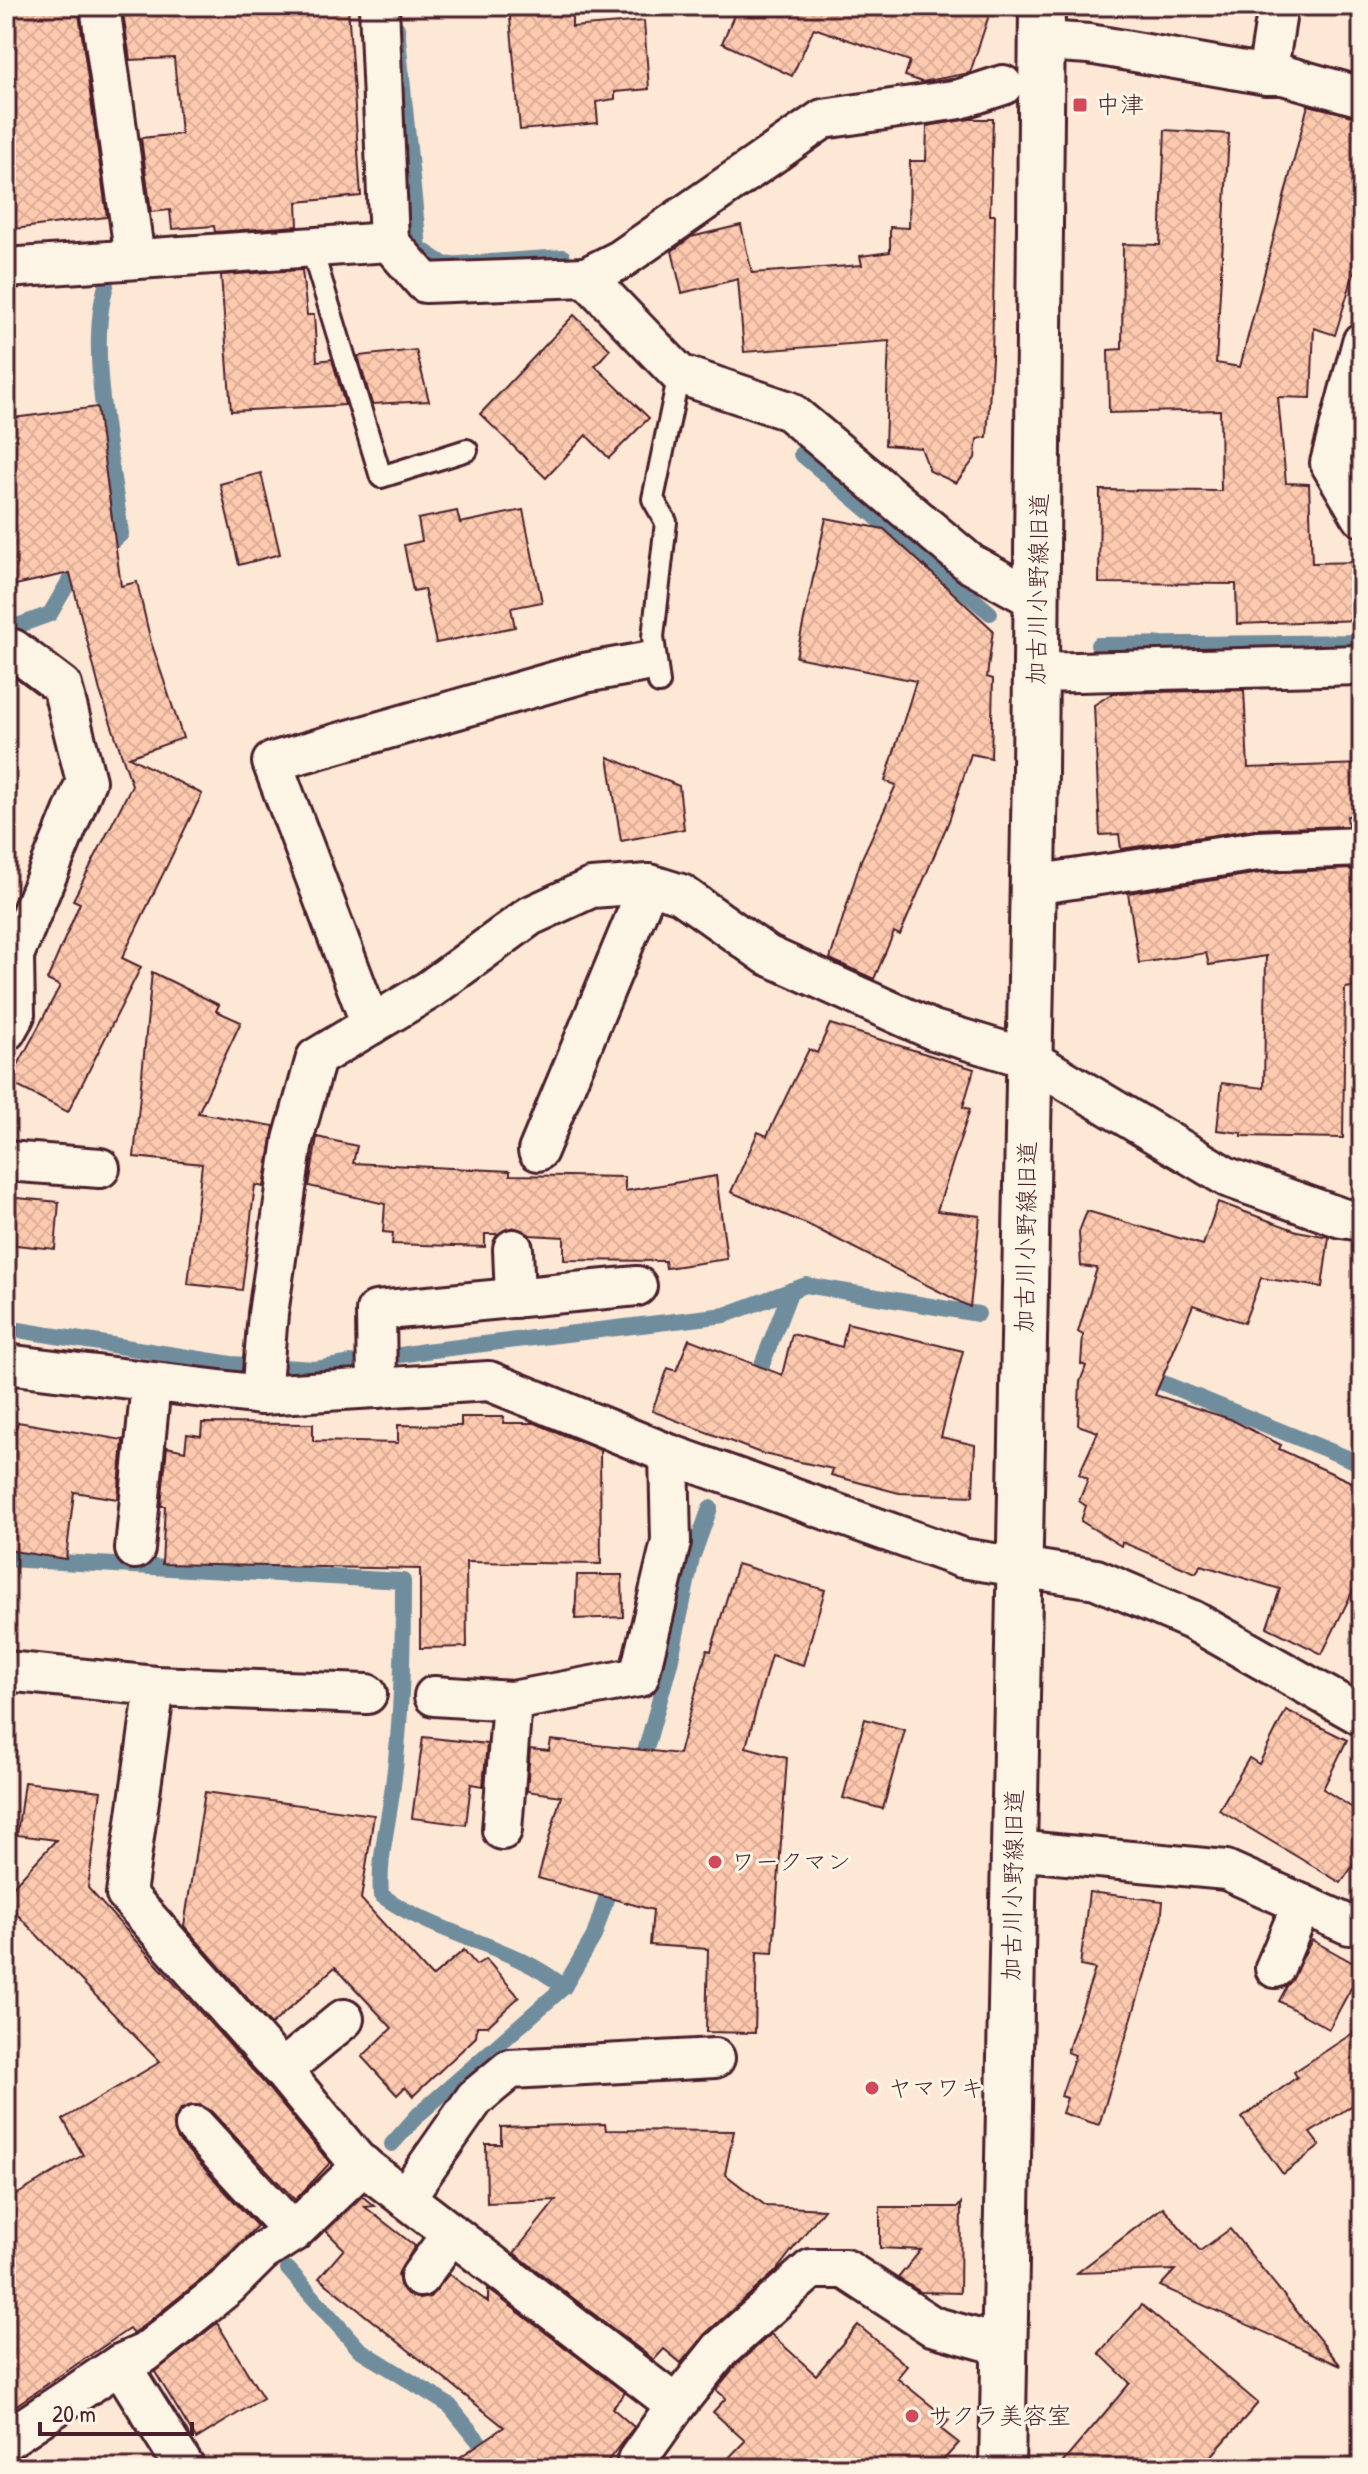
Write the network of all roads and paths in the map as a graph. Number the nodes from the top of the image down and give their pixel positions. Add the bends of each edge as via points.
1 (100, 6) edge
2 (379, 6) edge
3 (1278, 6) edge
4 (1042, 23) edge
5 (1267, 75) junction
6 (1003, 85) dead end
7 (1362, 97) edge
8 (389, 242) junction
9 (311, 247) junction
10 (135, 259) junction
11 (6, 268) edge
12 (586, 277) junction
13 (1362, 342) edge
14 (679, 374) junction
15 (467, 450) dead end
16 (1361, 513) edge
17 (1038, 601) junction
18 (6, 649) edge
19 (1362, 665) edge
20 (652, 672) joint
21 (1037, 673) junction
22 (1362, 847) edge
23 (649, 884) junction
24 (1033, 885) junction
25 (10, 953) edge
26 (371, 1025) junction
27 (6, 1031) edge
28 (1030, 1059) junction
29 (538, 1151) dead end
30 (6, 1161) edge
31 (100, 1168) dead end
32 (1362, 1221) edge
33 (513, 1249) dead end
34 (637, 1286) dead end
35 (515, 1298) junction
36 (6, 1364) edge
37 (378, 1381) junction
38 (151, 1383) junction
39 (262, 1393) junction
40 (669, 1454) junction
41 (135, 1549) dead end
42 (1017, 1564) junction
43 (6, 1671) edge
44 (155, 1686) junction
45 (367, 1694) dead end
46 (434, 1696) dead end
47 (512, 1701) junction
48 (1362, 1716) edge
49 (502, 1830) dead end
50 (1014, 1850) junction
51 (1302, 1904) junction
52 (1349, 1925) dead end
53 (1275, 1968) dead end
54 (344, 2019) dead end
55 (715, 2058) dead end
56 (282, 2070) junction
57 (195, 2126) dead end
58 (363, 2165) junction
59 (405, 2198) junction
60 (293, 2232) junction
61 (451, 2234) junction
62 (420, 2277) dead end
63 (1004, 2346) junction
64 (120, 2364) junction
65 (676, 2405) junction
66 (6, 2440) edge
67 (637, 2460) dead end
68 (185, 2468) edge
69 (1002, 2468) edge

1 - 10 street
2 - 8 street
3 - 5 street
4 - 5 street via 1089,44
4 - 17 street, 加古川小野線旧道
5 - 7 street
6 - 12 street via 960,99 823,119 620,260
8 - 9 street
8 - 12 street via 425,283
9 - 10 street
9 - 15 lane via 381,477
10 - 11 street
12 - 14 street
13 - 16 street via 1330,463
14 - 17 street via 789,411 971,564
14 - 20 lane via 653,499 666,522
17 - 21 street, 加古川小野線旧道
18 - 25 street via 62,686 86,781
19 - 21 street
20 - 26 street via 581,658 272,762
21 - 24 street, 加古川小野線旧道
22 - 24 street via 1258,851
23 - 26 street via 591,888 530,916
23 - 28 street via 681,894 767,955 933,1030
23 - 29 street
24 - 28 street, 加古川小野線旧道
25 - 27 street via 15,1015
26 - 39 street via 316,1058 293,1140
28 - 32 street via 1227,1177
28 - 42 street, 加古川小野線旧道
30 - 31 street
33 - 35 street
34 - 35 street
35 - 37 street via 376,1311
36 - 38 street
37 - 39 street
37 - 40 street via 489,1381
38 - 39 street
38 - 41 street
40 - 42 street via 962,1558
40 - 47 street via 671,1542 639,1677
42 - 48 street via 1096,1579 1192,1620
42 - 50 street, 加古川小野線旧道
43 - 44 street
44 - 45 street
44 - 56 street via 126,1894
46 - 47 street
47 - 49 street
50 - 51 street via 1226,1870
50 - 63 street, 加古川小野線旧道
51 - 52 street
51 - 53 street
54 - 56 street
55 - 59 street via 510,2069 475,2098
56 - 58 street
57 - 60 street
58 - 59 street
58 - 60 street
59 - 61 street
60 - 64 street via 262,2252 145,2353
61 - 62 street
61 - 65 street
63 - 65 street via 932,2326 845,2269 811,2269 720,2350
63 - 69 street, 加古川小野線旧道
64 - 66 street
64 - 68 street
65 - 67 street

